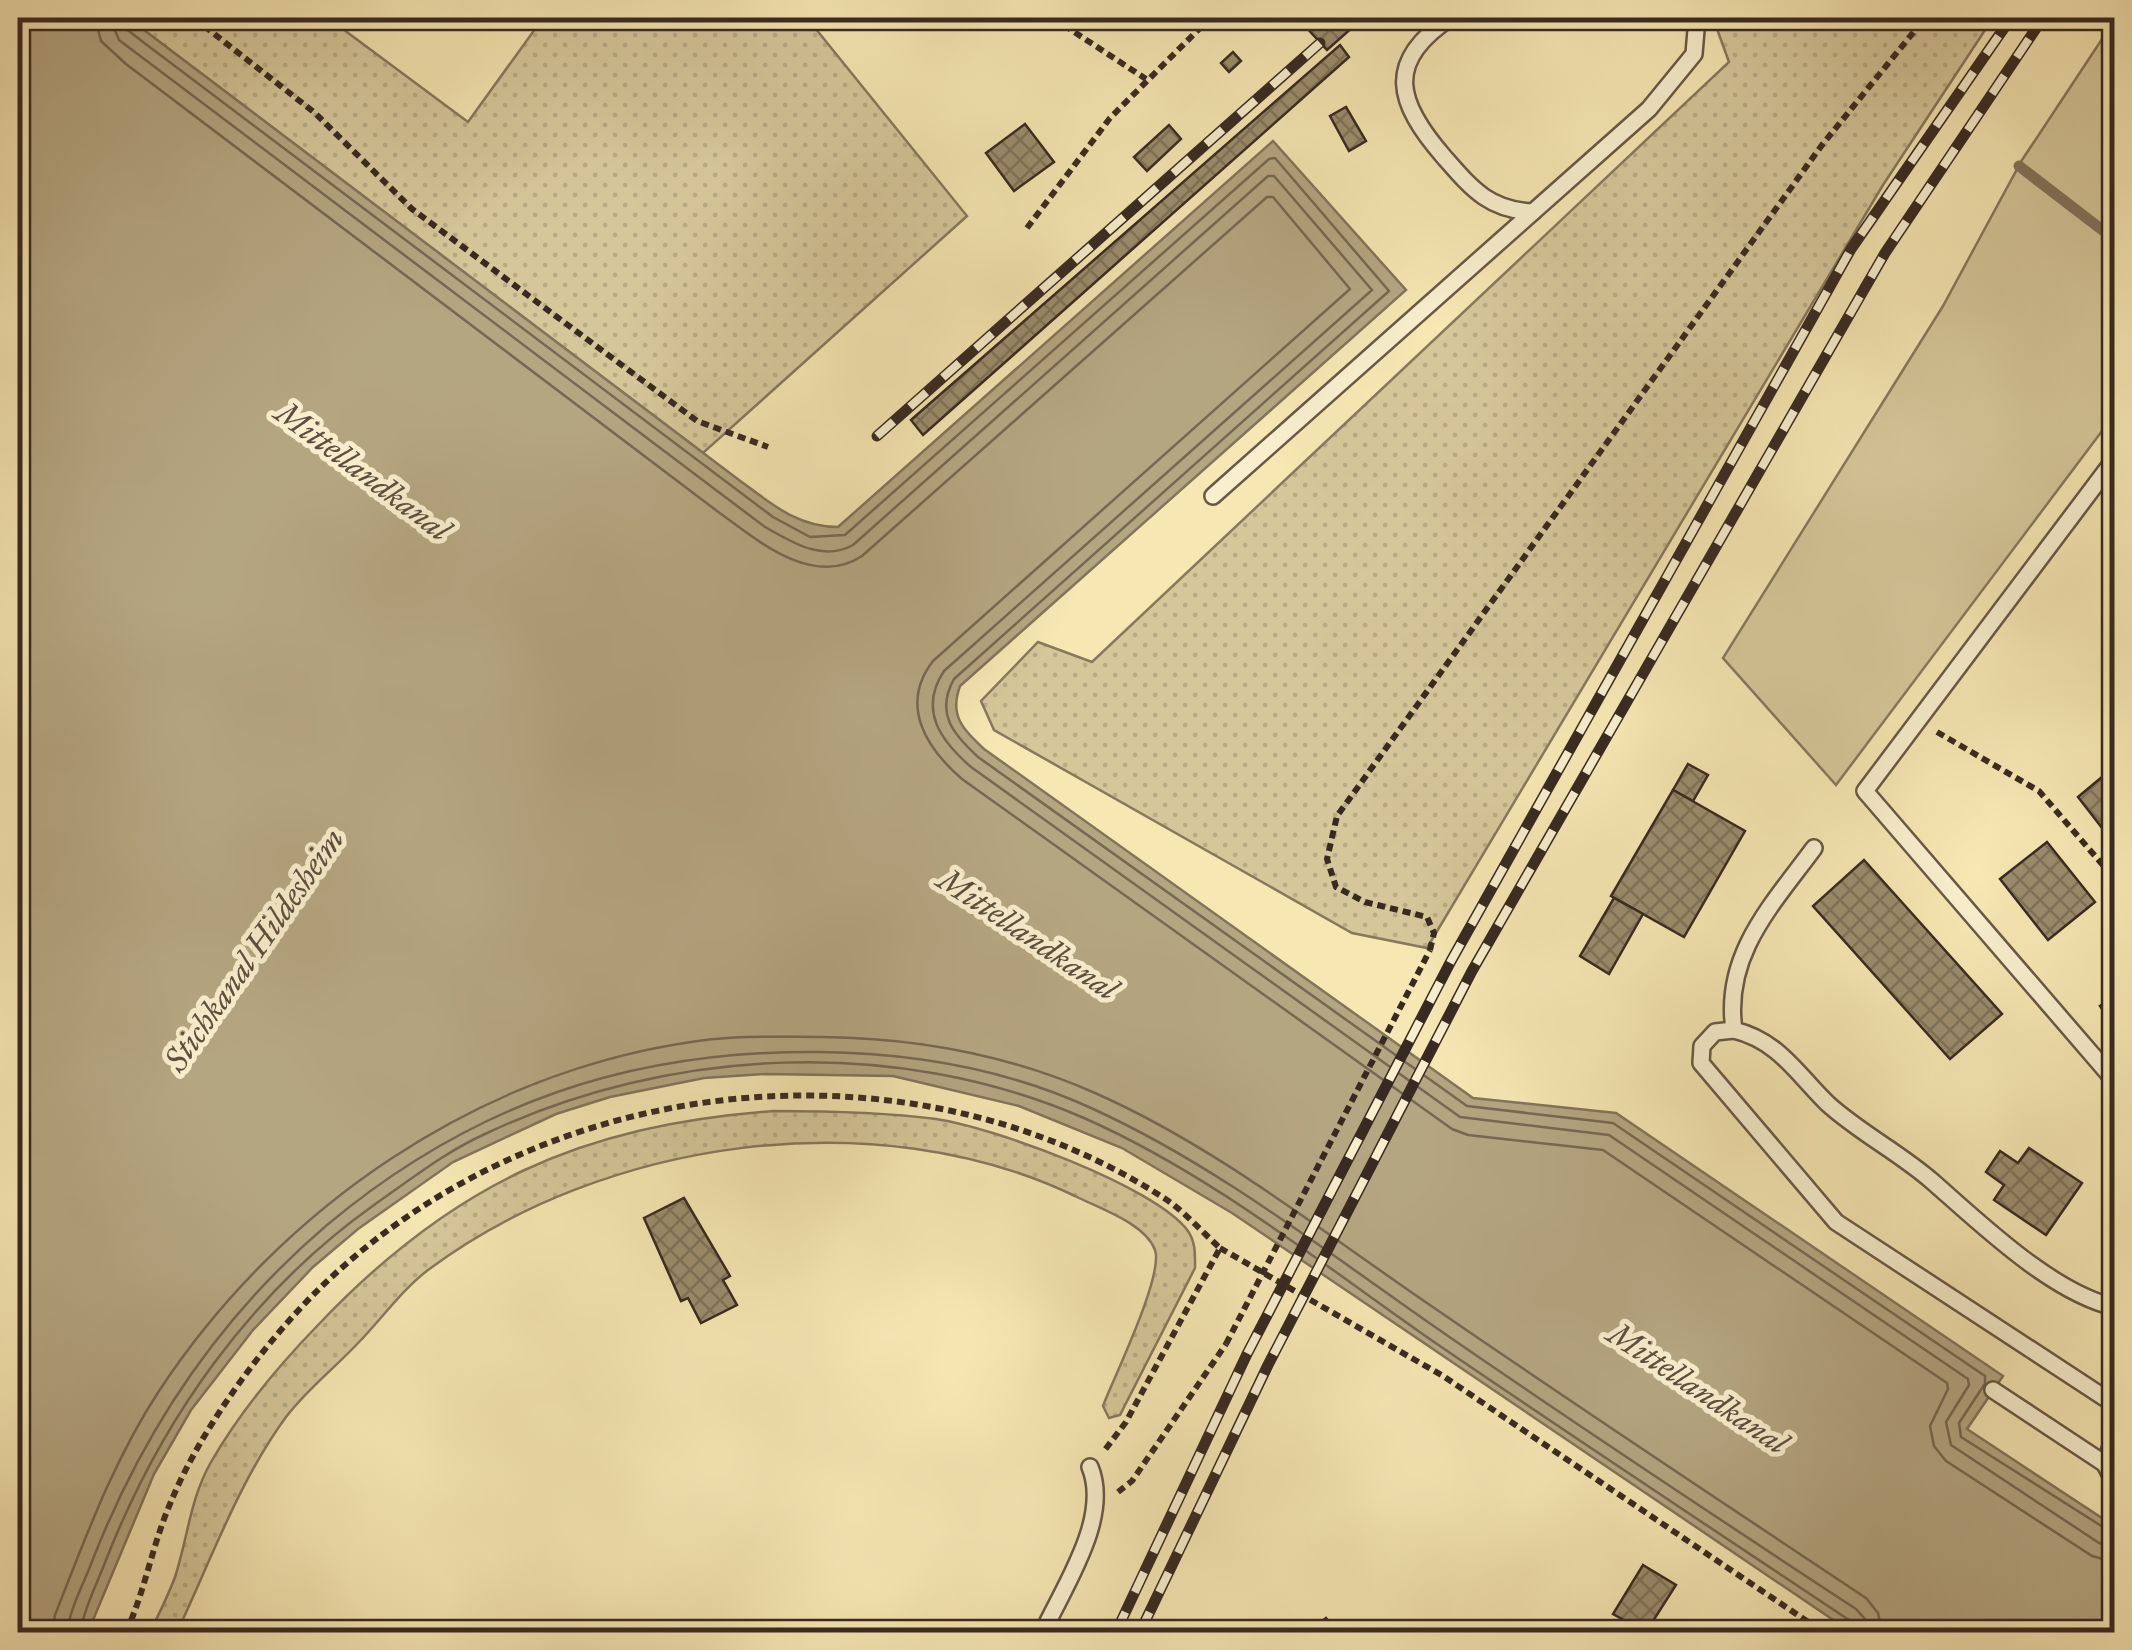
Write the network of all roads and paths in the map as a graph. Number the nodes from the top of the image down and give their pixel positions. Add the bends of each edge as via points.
1 (194, 18) edge
2 (1053, 18) edge
3 (1210, 18) edge
4 (1450, 18) edge
5 (1697, 18) edge
6 (1925, 18) edge
7 (1146, 79) junction
8 (1532, 212) junction
9 (1027, 228) dead end
10 (768, 447) dead end
11 (2114, 460) edge
12 (1214, 496) dead end
13 (1918, 721) junction
14 (1814, 848) dead end
15 (2114, 878) edge
16 (1734, 1030) junction
17 (2114, 1080) edge
18 (1220, 1248) junction
19 (2114, 1307) edge
20 (1993, 1390) dead end
21 (2114, 1404) edge
22 (2114, 1437) edge
23 (2106, 1464) junction
24 (1090, 1467) joint
25 (2114, 1482) edge
26 (1094, 1509) junction
27 (126, 1632) edge
28 (1042, 1632) edge
29 (1823, 1632) edge

1 - 10 path via 315,114 412,209 697,421
2 - 7 path
3 - 7 path
4 - 8 lane via 1422,37 1405,67 1404,97 1416,125 1480,198 1508,211
5 - 8 lane via 1694,54 1681,74
6 - 26 path, bridge via 1822,145 1338,816 1328,858 1336,887 1365,902 1427,917 1434,933 1430,950 1226,1344 1132,1481
7 - 9 path
8 - 12 lane
11 - 13 lane
13 - 15 path via 2038,790
13 - 17 lane via 1865,792
14 - 16 lane via 1753,932 1729,995
16 - 19 lane via 1756,1036 1796,1065 1828,1104 1934,1182 1961,1211 2084,1297
16 - 21 lane via 1715,1032 1702,1046 1701,1063 1836,1222
18 - 24 path via 1126,1422
18 - 27 path via 1167,1200 1059,1142 940,1106 878,1096 677,1107 525,1149 434,1198 379,1237 278,1337 185,1469
18 - 29 path via 1443,1376
20 - 23 lane
22 - 23 lane
23 - 25 lane
24 - 26 lane via 1097,1483
26 - 28 lane

